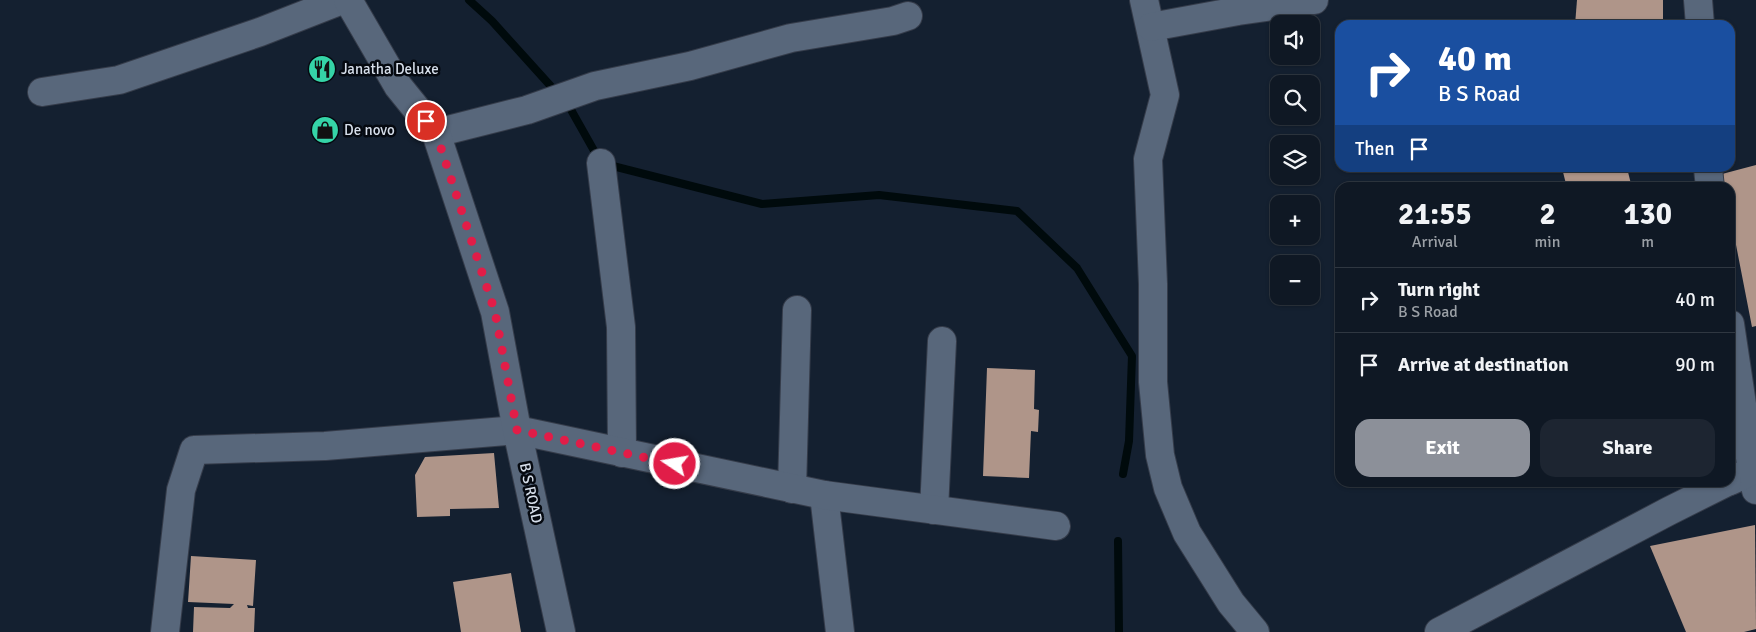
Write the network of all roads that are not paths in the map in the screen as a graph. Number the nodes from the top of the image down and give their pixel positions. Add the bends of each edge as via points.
1 (342, 0) edge
2 (348, 0) edge
3 (1144, 0) edge
4 (1314, 0) edge
5 (1698, 0) edge
6 (908, 16) dead end
7 (1700, 20) edge
8 (1151, 27) junction
9 (42, 92) dead end
10 (436, 133) junction
11 (602, 164) dead end
12 (796, 310) dead end
13 (942, 342) dead end
14 (1735, 395) edge
15 (517, 430) junction
16 (622, 453) junction
17 (1741, 481) edge
18 (1726, 487) edge
19 (792, 489) junction
20 (824, 495) junction
21 (934, 510) junction
22 (1056, 526) dead end
23 (165, 632) edge
24 (562, 632) edge
25 (840, 632) edge
26 (1255, 632) edge
27 (1439, 632) edge

1 - 9 street via 119,80
2 - 10 street, B S ROAD via 398,86
3 - 8 street
4 - 8 street
5 - 7 street
6 - 10 street via 791,38 690,66 595,86 527,110
8 - 26 street via 1165,95 1148,158 1153,382 1160,455 1168,488 1187,533 1231,603
10 - 15 street, B S ROAD via 495,312
11 - 16 street via 621,327
12 - 19 street
13 - 21 street
14 - 17 street
15 - 16 street
15 - 23 street via 325,446 194,450 181,490
15 - 24 street, B S ROAD
16 - 19 street
18 - 27 street via 1668,511
19 - 20 street
20 - 21 street
20 - 25 street
21 - 22 street

